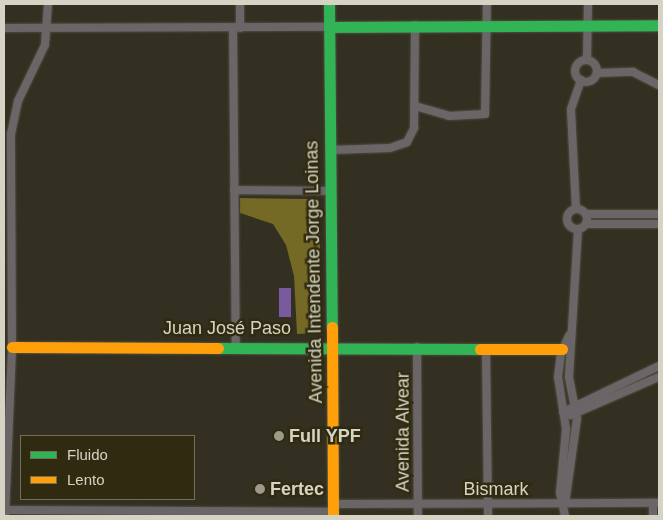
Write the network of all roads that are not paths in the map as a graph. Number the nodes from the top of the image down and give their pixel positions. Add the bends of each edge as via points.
1 (48, 4) edge
2 (240, 4) edge
3 (329, 4) edge
4 (487, 4) edge
5 (588, 4) edge
6 (588, 24) junction
7 (415, 25) junction
8 (483, 25) junction
9 (659, 25) edge
10 (329, 27) junction
11 (4, 28) edge
12 (48, 28) junction
13 (236, 28) junction
14 (587, 60) junction
15 (597, 73) junction
16 (580, 80) junction
17 (659, 86) edge
18 (415, 106) junction
19 (330, 150) junction
20 (234, 190) junction
21 (330, 191) junction
22 (576, 209) junction
23 (658, 212) edge
24 (586, 214) junction
25 (659, 225) edge
26 (582, 227) junction
27 (569, 336) junction
28 (236, 346) junction
29 (12, 347) junction
30 (333, 347) junction
31 (418, 347) junction
32 (486, 348) junction
33 (562, 349) junction
34 (659, 366) edge
35 (659, 377) edge
36 (575, 411) junction
37 (564, 415) junction
38 (5, 492) edge
39 (656, 503) edge
40 (418, 504) junction
41 (488, 504) junction
42 (564, 504) junction
43 (333, 511) edge
44 (5, 512) edge
45 (84, 513) edge
46 (162, 513) edge
47 (242, 514) edge
48 (418, 516) edge
49 (488, 516) edge
50 (565, 516) edge
51 (653, 516) edge

1 - 12 street
2 - 13 street
3 - 10 street, Avenida Intendente Jorge Loinas
4 - 8 street
5 - 6 street
6 - 8 street
6 - 9 street
6 - 14 street
7 - 8 street
7 - 10 street
7 - 18 street
8 - 18 street via 485,114 449,116
10 - 13 street
10 - 19 street, Avenida Intendente Jorge Loinas
11 - 12 street
12 - 13 street
12 - 29 street via 45,46 18,101 11,134
13 - 20 street
14 - 15 street
14 - 16 street via 576,68
15 - 16 street via 591,81
15 - 17 street via 633,72
16 - 22 street via 571,109
18 - 19 street via 414,128 407,142 390,148
19 - 21 street, Avenida Intendente Jorge Loinas
20 - 21 street
20 - 28 street
21 - 30 street, Avenida Intendente Jorge Loinas
22 - 24 street
22 - 26 street via 567,218
23 - 24 street
23 - 25 street
24 - 26 street
25 - 26 street
26 - 27 street
27 - 33 street
27 - 36 street via 569,393
28 - 29 street, Juan José Paso
28 - 30 street, Juan José Paso
29 - 38 street
30 - 31 street, Juan José Paso
30 - 43 street, Avenida Intendente Jorge Loinas
31 - 32 street, Juan José Paso
31 - 40 street, Avenida Alvear
32 - 33 street, Juan José Paso
32 - 41 street
33 - 37 street via 558,377
34 - 36 street
35 - 36 street
36 - 37 street
36 - 42 street
37 - 42 street via 560,493
38 - 44 street
39 - 42 street, Bismark
39 - 51 street
40 - 41 street, Bismark
40 - 43 street, Bismark
40 - 48 street, Avenida Alvear
41 - 42 street, Bismark
41 - 49 street
42 - 50 street
43 - 47 street, Bismark
44 - 45 street, Bismark
45 - 46 street, Bismark
46 - 47 street, Bismark

